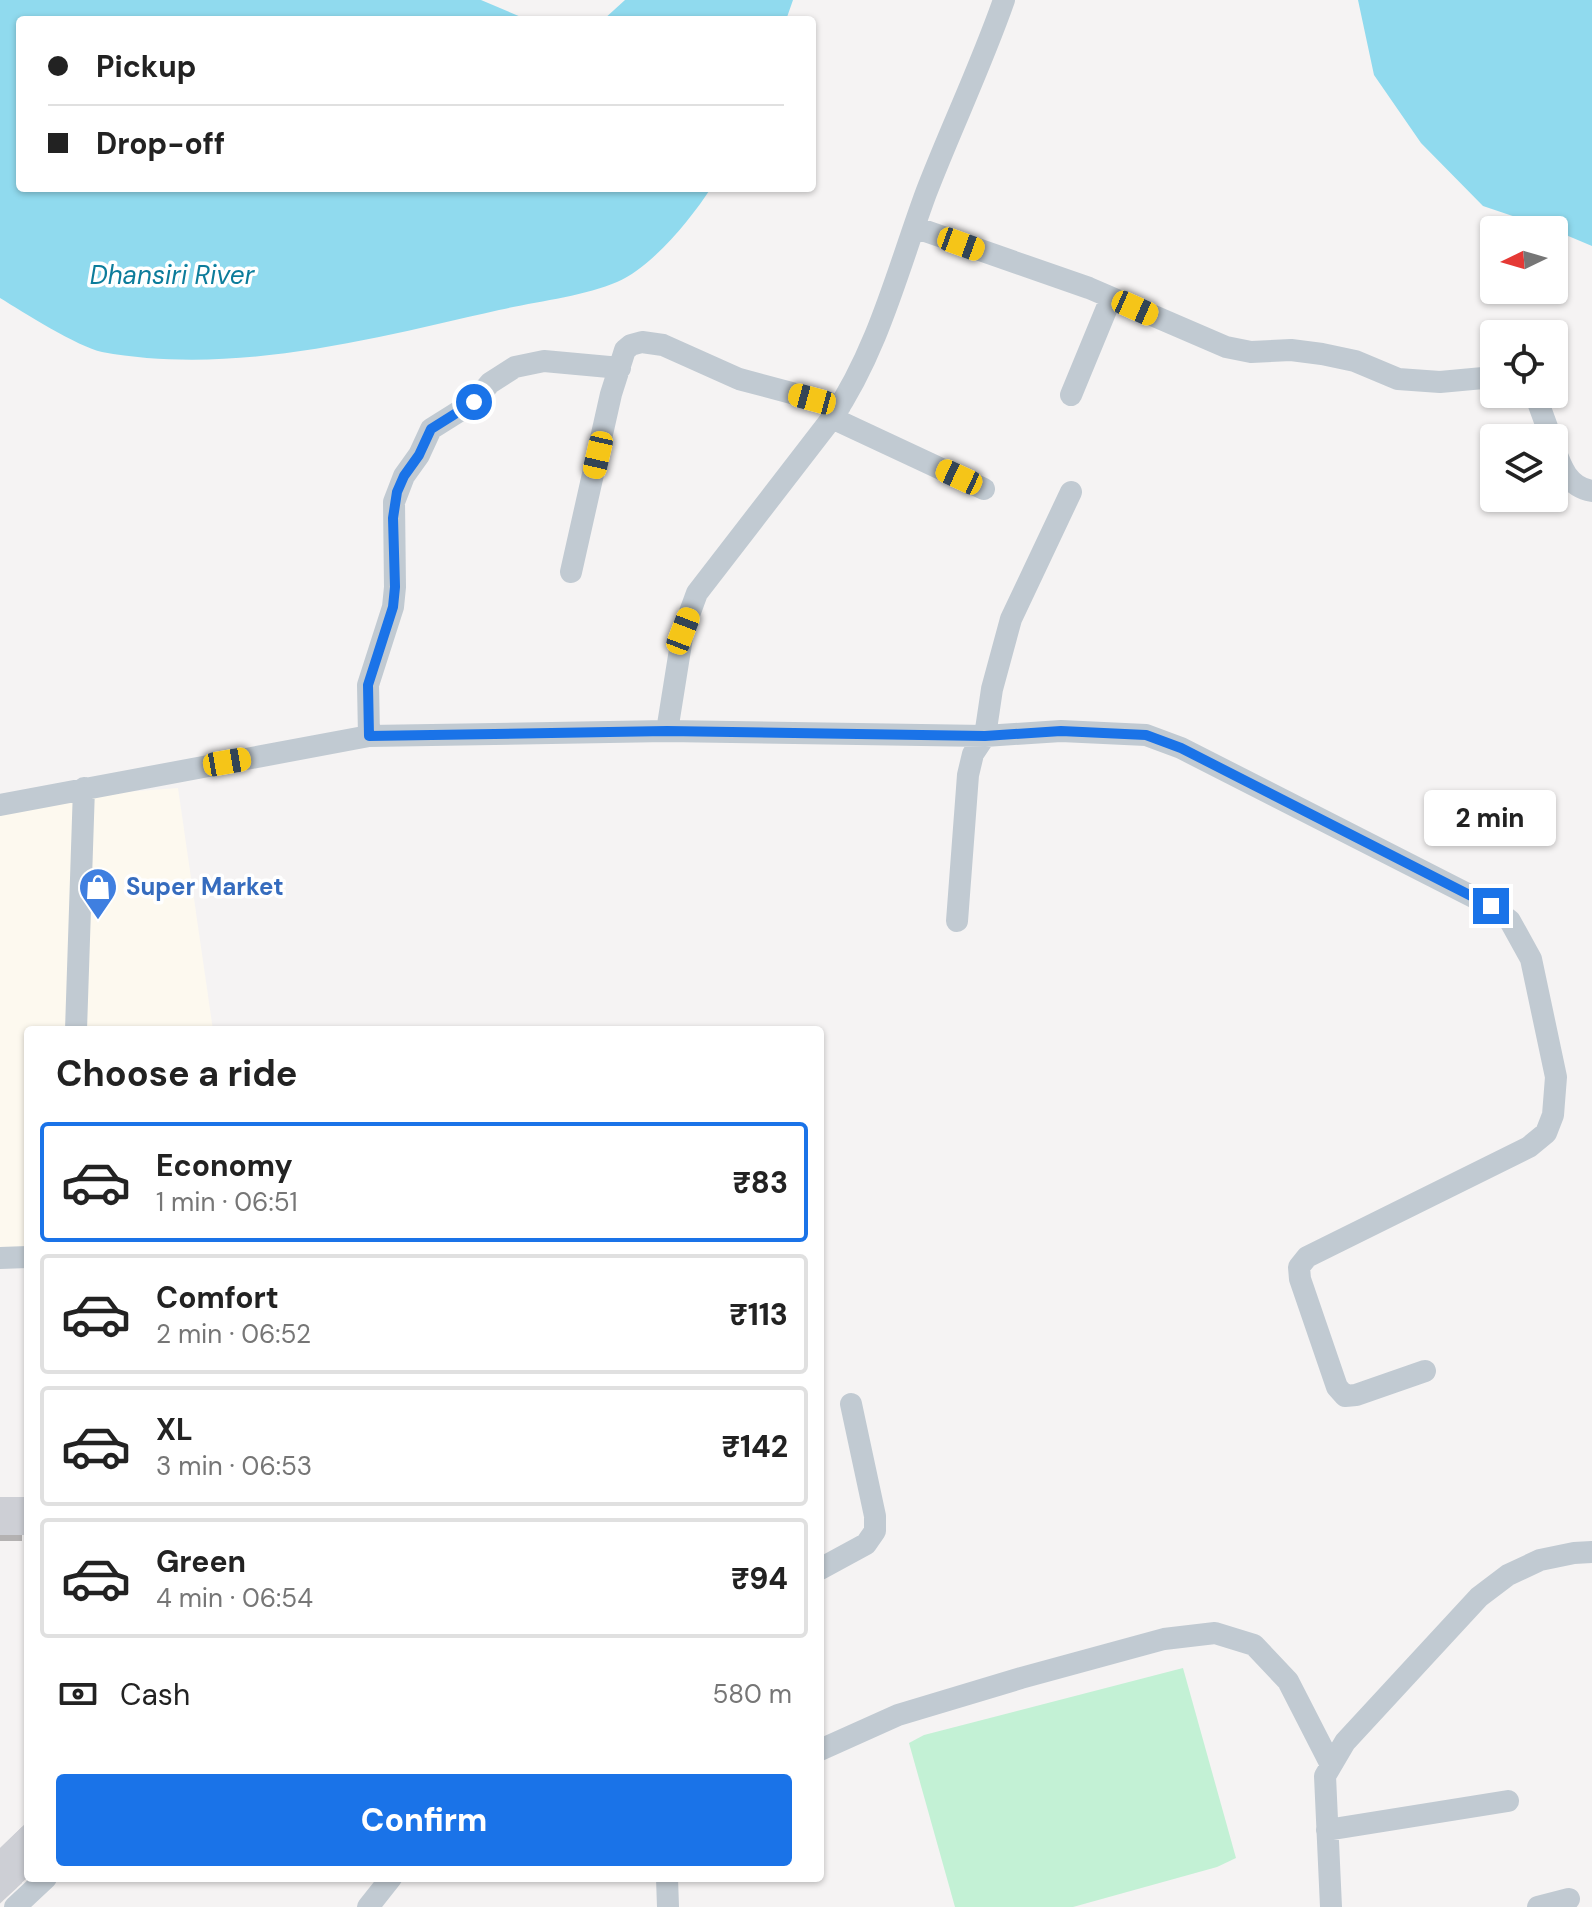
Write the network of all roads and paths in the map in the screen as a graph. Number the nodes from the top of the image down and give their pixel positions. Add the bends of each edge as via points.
1 (1004, 0) edge
2 (914, 227) junction
3 (1111, 298) junction
4 (620, 368) junction
5 (1480, 378) edge
6 (1071, 395) dead end
7 (836, 412) junction
8 (1568, 477) edge
9 (984, 489) dead end
10 (1592, 491) edge
11 (1071, 492) dead end
12 (571, 572) dead end
13 (667, 731) junction
14 (369, 736) junction
15 (985, 736) junction
16 (84, 788) junction
17 (0, 805) edge
18 (957, 921) dead end
19 (76, 1026) edge
20 (24, 1257) edge
21 (0, 1258) edge
22 (1425, 1371) dead end
23 (851, 1404) dead end
24 (1592, 1552) edge
25 (824, 1567) edge
26 (824, 1748) edge
27 (1330, 1763) junction
28 (1508, 1801) dead end
29 (1327, 1830) junction
30 (42, 1882) edge
31 (388, 1882) edge
32 (667, 1882) edge
33 (1569, 1899) dead end
34 (15, 1907) edge
35 (368, 1907) edge
36 (668, 1907) edge
37 (1331, 1907) edge
38 (1538, 1907) edge

1 - 2 street
2 - 3 street
2 - 7 street via 875,339
3 - 5 street via 1226,347 1322,354 1398,379
3 - 6 street
4 - 7 street via 631,345 663,345 739,379
4 - 12 street
4 - 14 street via 544,361 515,367 431,429 394,502 393,607 368,685
7 - 9 street
7 - 13 street via 697,593 683,631
8 - 10 street
11 - 15 street via 1011,619
13 - 14 street
13 - 15 street
14 - 16 street
15 - 18 street via 968,775
15 - 22 street via 1061,731 1146,735 1491,906 1510,921 1531,959 1556,1077 1546,1133 1529,1147 1307,1257 1299,1267 1337,1387 1345,1396
16 - 17 street
16 - 19 street
20 - 21 street
23 - 25 street via 875,1531 866,1544
24 - 27 street via 1540,1560 1479,1597
26 - 27 street via 898,1715 1021,1678 1164,1639 1215,1633 1254,1645 1288,1681
27 - 29 street via 1324,1790
28 - 29 street
29 - 37 street
30 - 34 street
31 - 35 street
32 - 36 street
33 - 38 street

